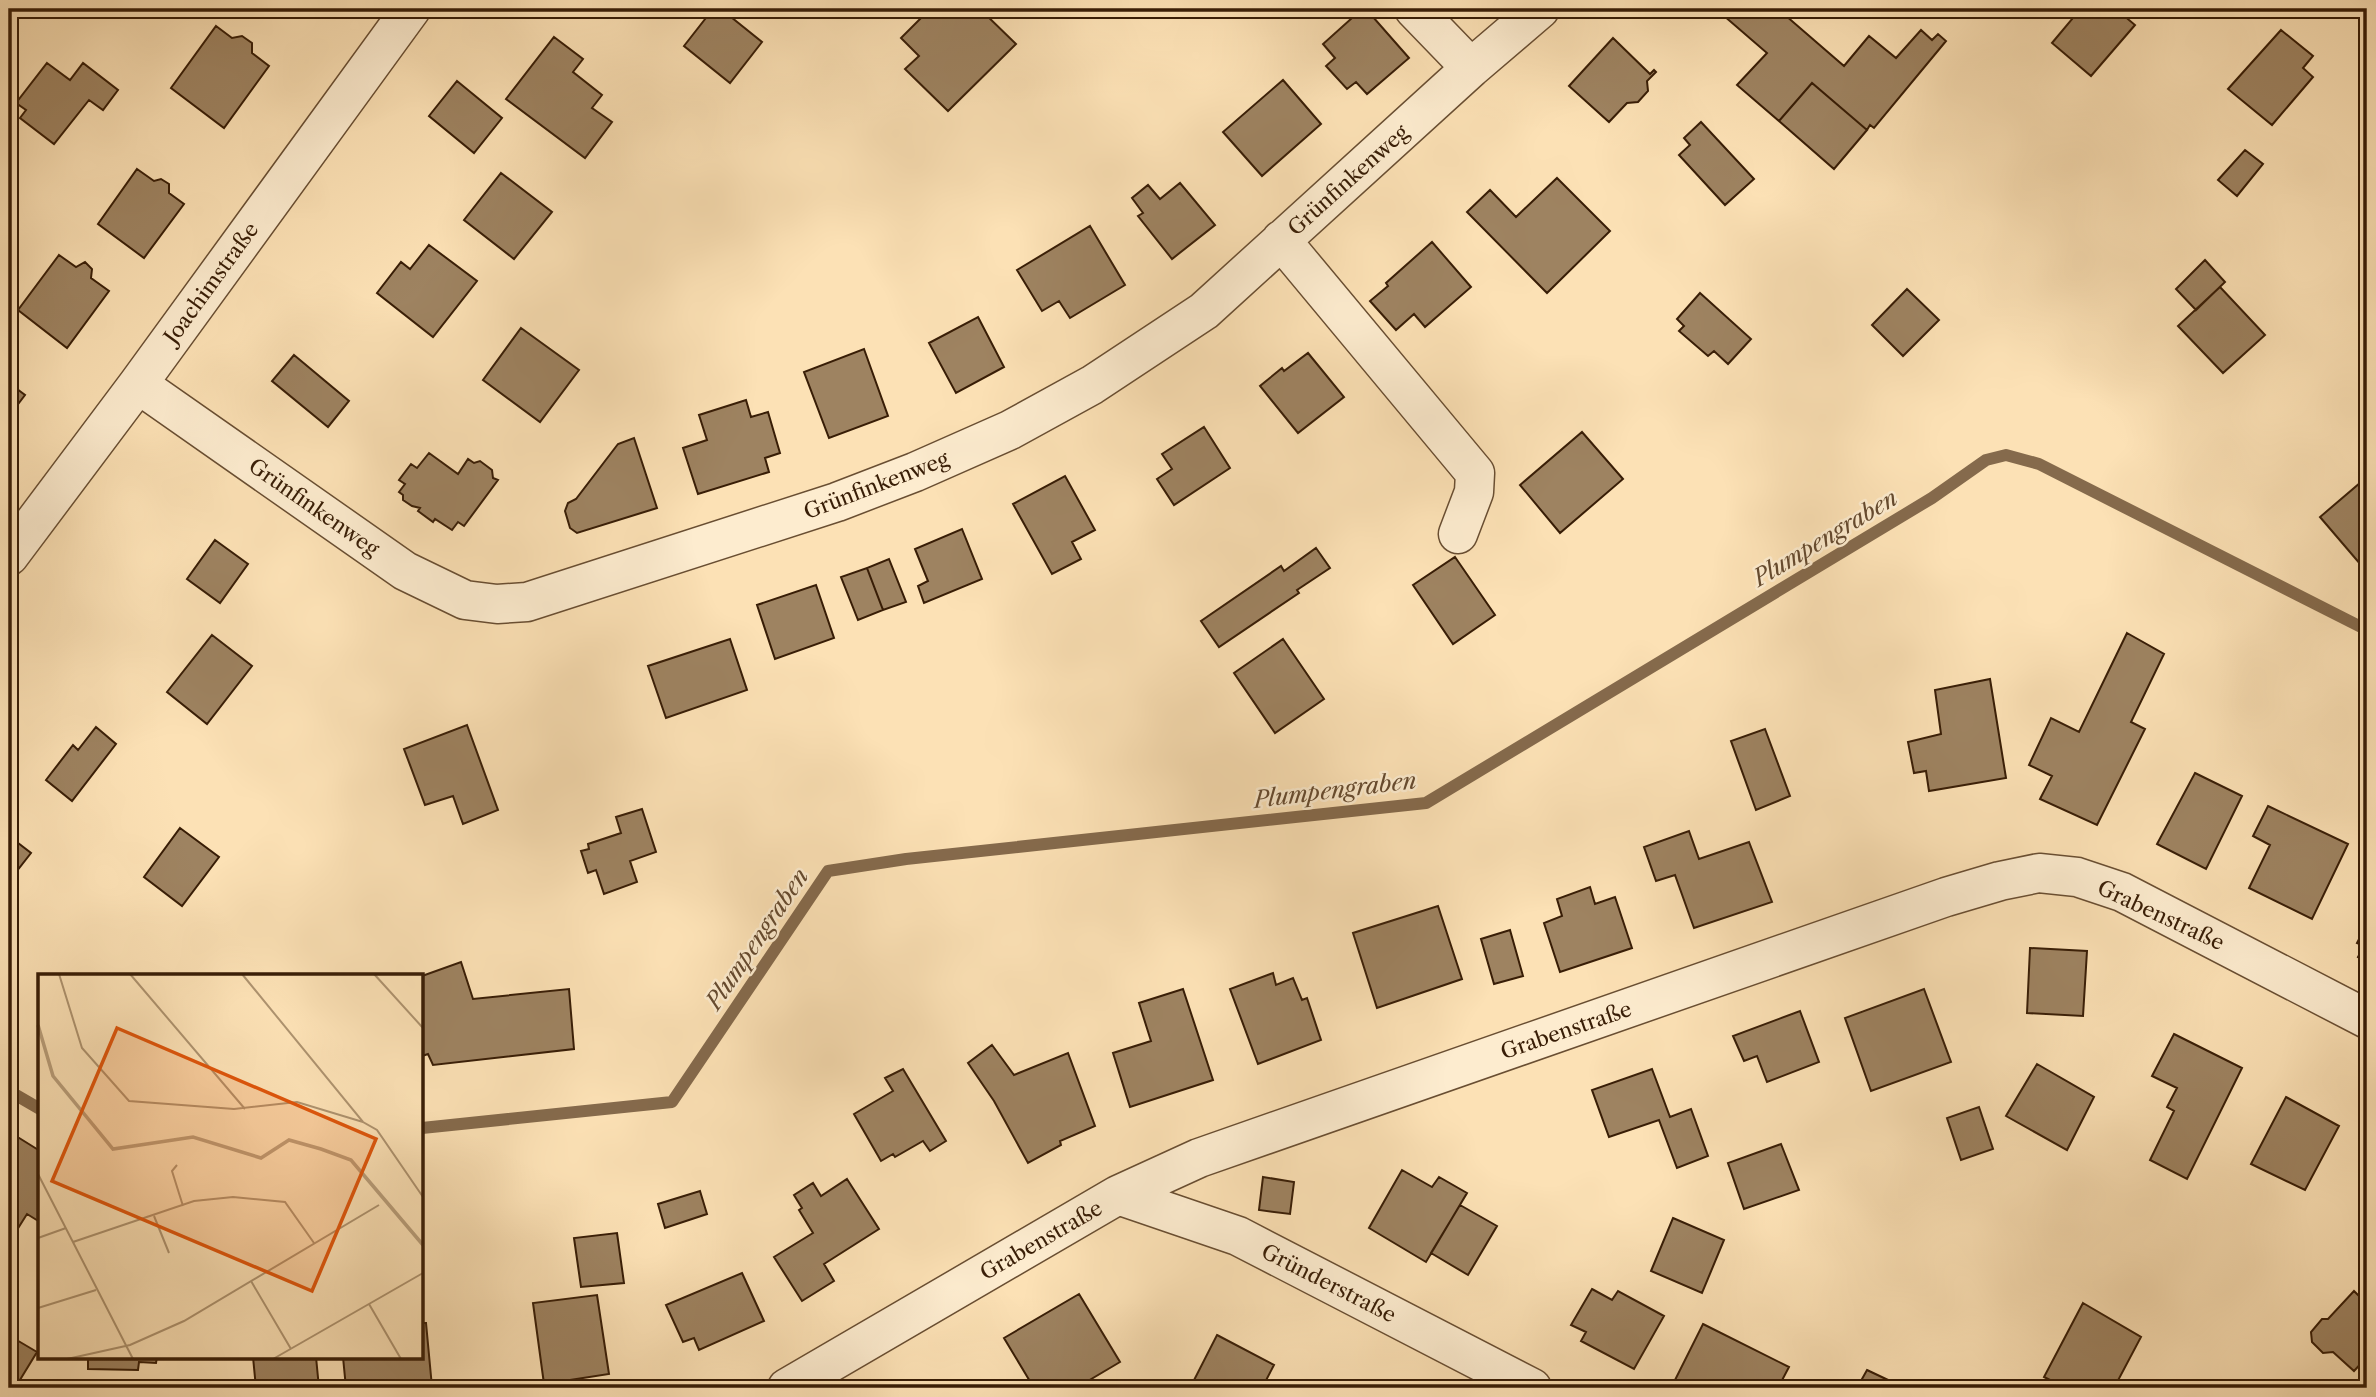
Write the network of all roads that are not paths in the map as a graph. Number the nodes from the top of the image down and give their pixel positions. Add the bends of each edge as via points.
1 (411, 9) edge
2 (1414, 9) edge
3 (1540, 9) edge
4 (1471, 68) junction
5 (1281, 240) junction
6 (138, 384) junction
7 (1458, 534) dead end
8 (9, 556) edge
9 (2367, 1018) edge
10 (1118, 1195) junction
11 (788, 1388) edge
12 (1532, 1388) edge

1 - 6 street, Joachimstraße
2 - 4 street
3 - 4 street, Grünfinkenweg
4 - 5 street, Grünfinkenweg
5 - 6 street, Grünfinkenweg via 1204,311 1092,385 1010,430 837,502 527,602 464,600 405,571
5 - 7 street via 1475,473 1474,492
6 - 8 street, Joachimstraße
9 - 10 street, Grabenstraße via 2122,892 2077,877 2039,873 1946,897 1222,1149
10 - 11 street, Grabenstraße
10 - 12 street, Gründerstraße via 1238,1236

